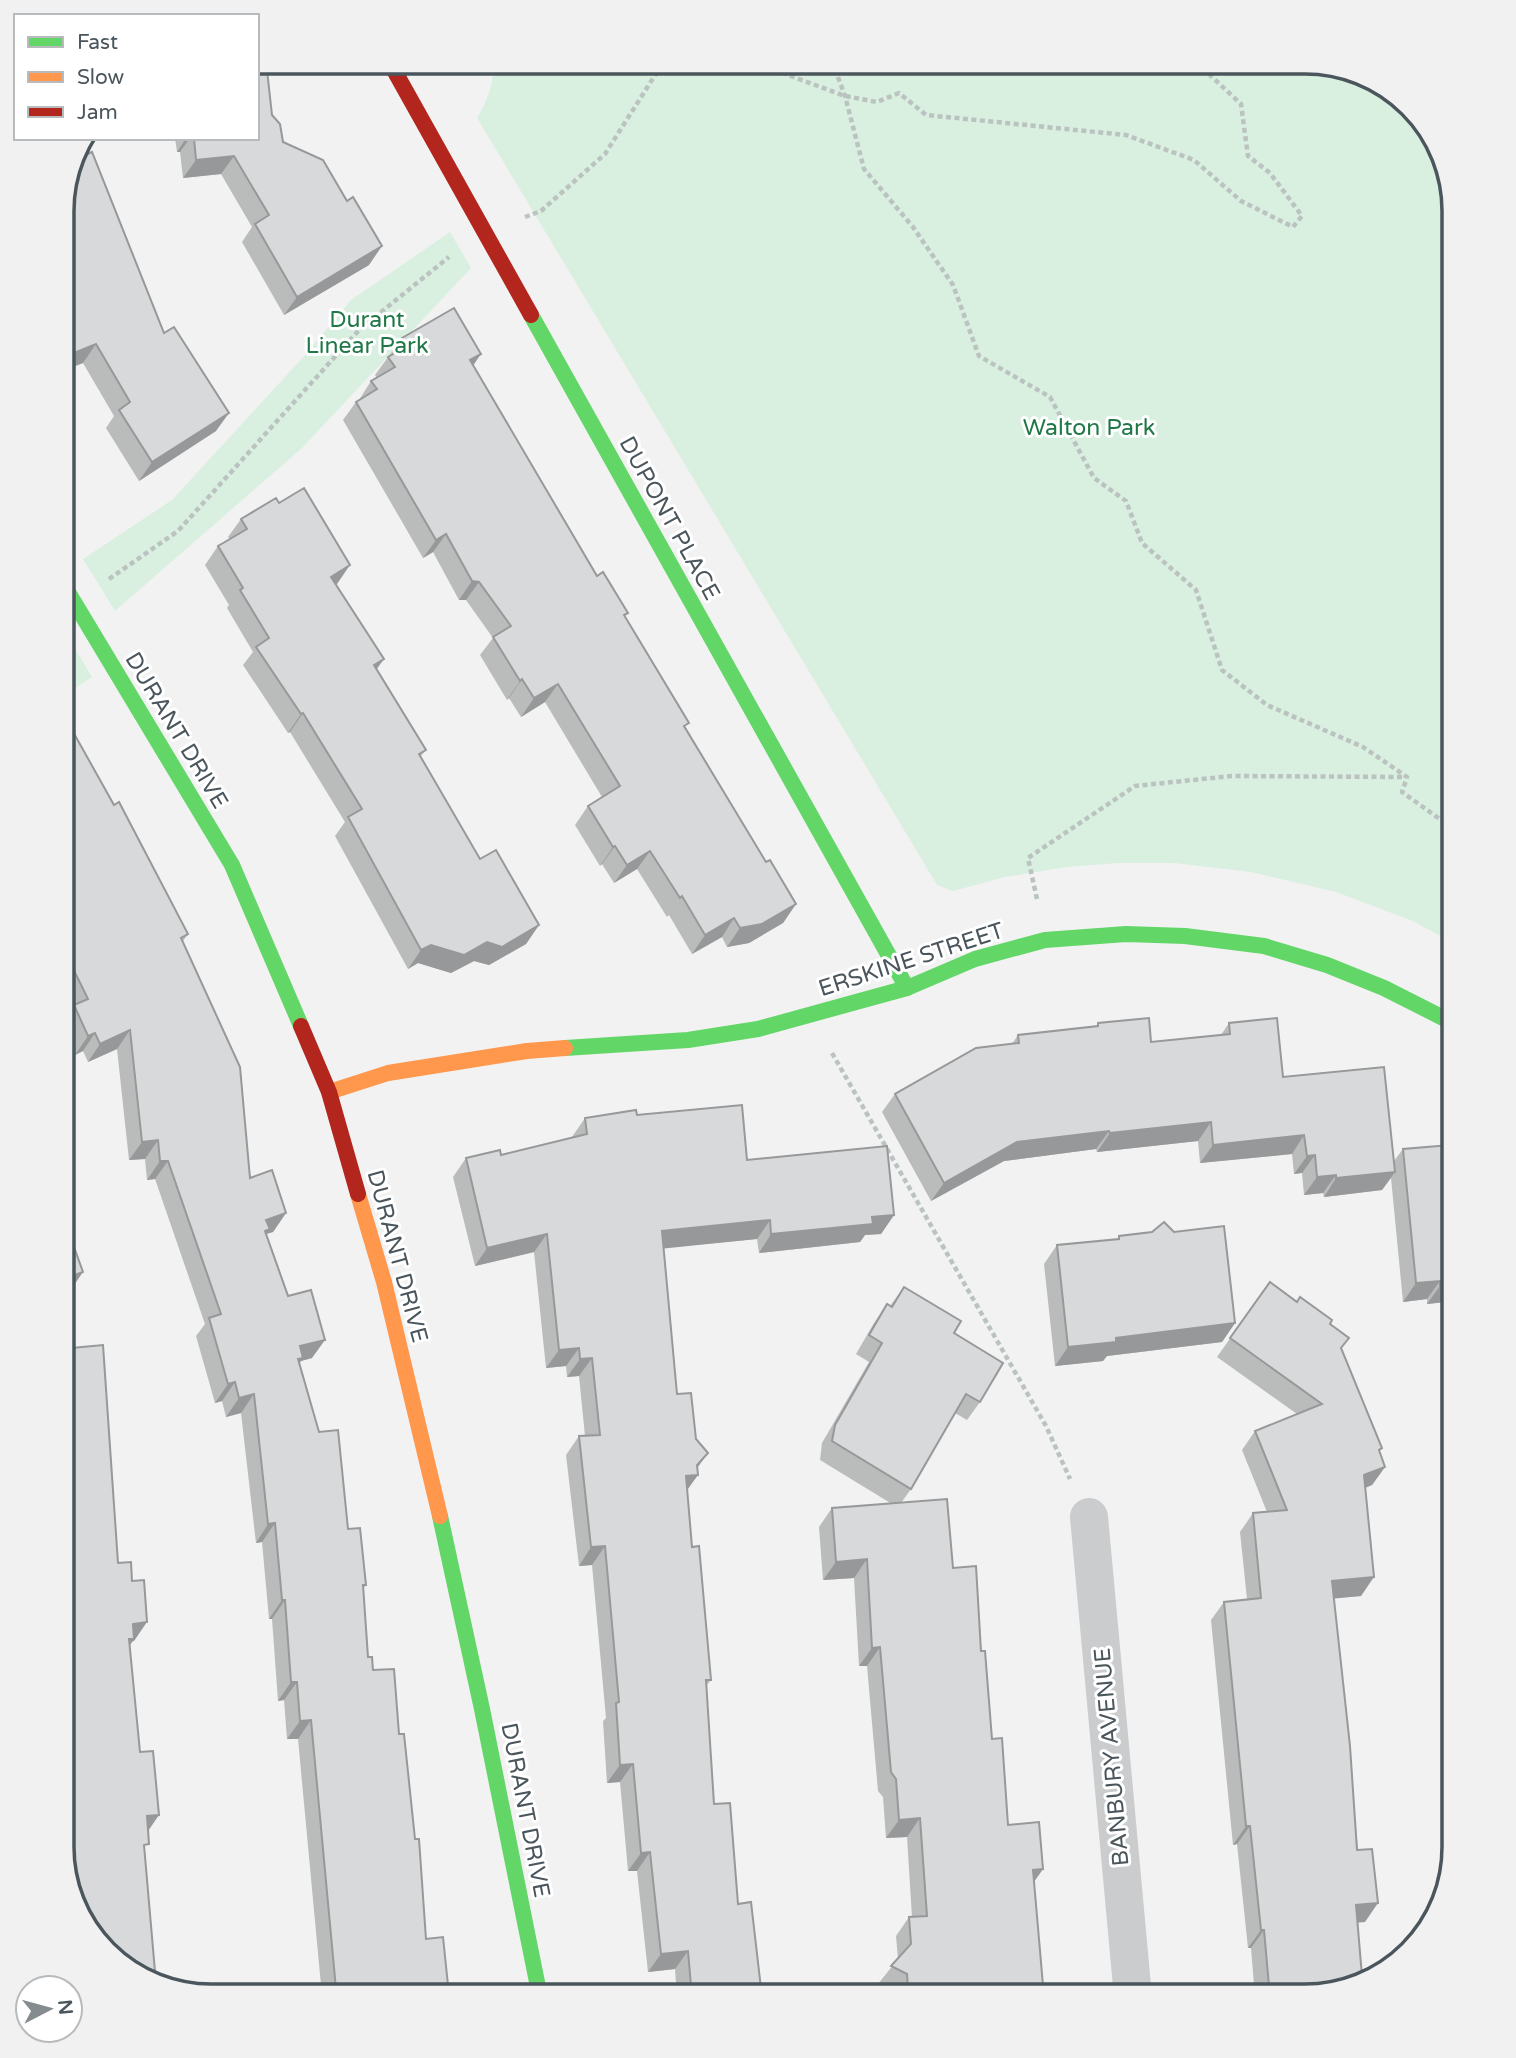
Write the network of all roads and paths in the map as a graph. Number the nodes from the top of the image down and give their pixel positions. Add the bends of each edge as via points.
1 (396, 74) edge
2 (656, 74) edge
3 (785, 74) edge
4 (837, 74) edge
5 (1209, 74) edge
6 (845, 96) junction
7 (485, 233) junction
8 (104, 583) dead end
9 (74, 602) edge
10 (1407, 777) junction
11 (1442, 821) edge
12 (1028, 858) dead end
13 (907, 988) junction
14 (814, 1014) junction
15 (1442, 1017) edge
16 (329, 1093) junction
17 (1088, 1517) joint
18 (537, 1984) edge
19 (1132, 1984) edge

1 - 7 street, DUPONT PLACE
2 - 7 path via 605,154 541,211
3 - 6 path
4 - 6 path
5 - 6 path via 1241,104 1248,156 1270,173 1302,216 1293,227 1241,201 1194,160 1126,135 926,115 899,93 877,102
6 - 10 path via 864,169 913,227 953,285 979,356 1050,397 1094,478 1126,501 1142,543 1196,590 1222,670 1266,705 1363,747
7 - 8 path via 453,253 359,330 178,531
7 - 13 street, DUPONT PLACE
9 - 16 street, DURANT DRIVE via 232,865
10 - 11 path via 1402,792
10 - 12 path via 1231,776 1135,786
13 - 14 street, ERSKINE STREET
13 - 15 street, ERSKINE STREET via 975,959 1045,940 1126,934 1185,936 1264,946 1327,965
14 - 16 street, ERSKINE STREET via 700,1038 527,1051 388,1073
14 - 17 path via 832,1055 1046,1426
16 - 18 street, DURANT DRIVE via 384,1282 435,1494
17 - 19 street, BANBURY AVENUE

